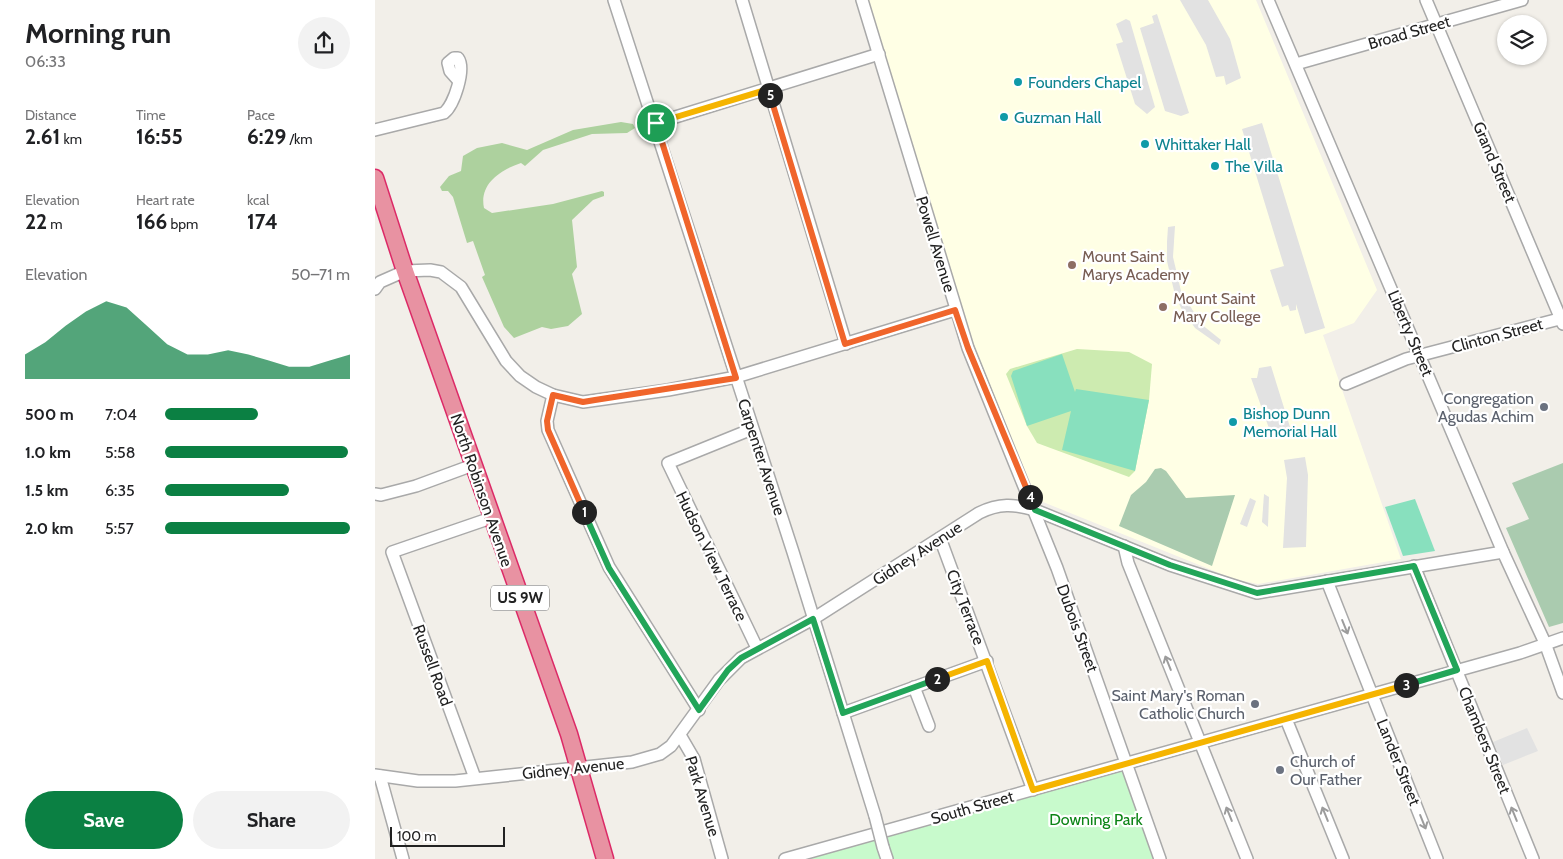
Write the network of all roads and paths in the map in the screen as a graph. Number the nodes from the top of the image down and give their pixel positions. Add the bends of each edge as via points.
1 (614, 0) edge
2 (742, 0) edge
3 (863, 0) edge
4 (1269, 0) edge
5 (1426, 0) edge
6 (1522, 0) edge
7 (1436, 24) junction
8 (879, 54) junction
9 (1296, 64) junction
10 (458, 80) dead end
11 (769, 89) junction
12 (656, 123) junction
13 (375, 130) edge
14 (375, 178) edge
15 (405, 271) junction
16 (375, 288) edge
17 (955, 310) junction
18 (1562, 320) edge
19 (845, 344) junction
20 (1421, 356) junction
21 (736, 378) junction
22 (1346, 384) dead end
23 (553, 395) junction
24 (752, 429) junction
25 (473, 465) junction
26 (376, 494) edge
27 (1035, 510) junction
28 (491, 518) junction
29 (940, 538) junction
30 (1124, 546) junction
31 (1503, 552) junction
32 (1414, 566) junction
33 (1327, 581) junction
34 (813, 619) junction
35 (1563, 638) edge
36 (1545, 643) junction
37 (757, 648) junction
38 (987, 661) junction
39 (1457, 670) junction
40 (914, 687) junction
41 (1563, 693) edge
42 (1372, 695) junction
43 (699, 710) junction
44 (843, 713) junction
45 (1286, 719) junction
46 (929, 726) dead end
47 (680, 735) junction
48 (1200, 743) junction
49 (1127, 764) junction
50 (579, 767) junction
51 (377, 776) edge
52 (475, 778) junction
53 (1033, 790) junction
54 (403, 859) edge
55 (605, 859) edge
56 (722, 859) edge
57 (785, 859) edge
58 (887, 859) edge
59 (1160, 859) edge
60 (1247, 859) edge
61 (1343, 859) edge
62 (1437, 859) edge
63 (1533, 859) edge

1 - 12 street, Carpenter Avenue
2 - 11 street
3 - 8 street, Powell Avenue
4 - 9 street, Liberty Street
5 - 7 street, Grand Street
6 - 7 street, Broad Street
7 - 9 street, Broad Street
7 - 18 street, Grand Street
8 - 11 street
8 - 17 street, Powell Avenue
9 - 20 street, Liberty Street
10 - 13 street via 453,101 444,113
11 - 12 street
11 - 19 street
12 - 21 street, Carpenter Avenue
14 - 15 highway, North Robinson Avenue / US 9W
15 - 16 street via 380,282
15 - 23 street via 430,270 452,278 461,287 505,361 535,387
15 - 25 highway, North Robinson Avenue / US 9W
17 - 19 street
17 - 27 street, Powell Avenue
18 - 20 street, Clinton Street
19 - 21 street
20 - 22 street, Clinton Street
20 - 31 street, Liberty Street
21 - 23 street via 583,402
21 - 24 street, Carpenter Avenue
23 - 43 street via 548,430 609,568
24 - 34 street, Carpenter Avenue
24 - 37 street, Hudson View Terrace via 668,463
25 - 26 street via 416,486
25 - 28 highway, North Robinson Avenue / US 9W
27 - 29 street, Gidney Avenue via 1018,505 991,507
27 - 30 street, Gidney Avenue
27 - 49 street, Dubois Street
28 - 50 highway, North Robinson Avenue / US 9W
28 - 52 street, Russell Road via 392,552
29 - 34 street, Gidney Avenue
29 - 38 street, City Terrace
30 - 33 street, Gidney Avenue via 1170,565 1257,593
48 -> 30 street
31 - 32 street, Gidney Avenue
31 - 36 street, Liberty Street
32 - 33 street, Gidney Avenue
32 - 39 street, Chambers Street
33 -> 42 street, Lander Street
34 - 37 street, Gidney Avenue
34 - 44 street, Carpenter Avenue
35 - 36 street, South Street
36 - 39 street, South Street via 1520,654
36 - 41 street, Liberty Street
37 - 43 street, Gidney Avenue via 728,670
38 - 40 street
38 - 53 street, City Terrace
39 - 42 street, South Street
63 -> 39 street, Chambers Street
40 - 44 street
40 - 46 street
42 - 45 street, South Street
42 -> 62 street, Lander Street
43 - 47 street, Gidney Avenue
44 - 58 street, Carpenter Avenue, bridge
45 - 48 street, South Street
61 -> 45 street
47 - 50 street, Gidney Avenue via 660,754 648,759
47 - 56 street, Park Avenue via 694,758
48 - 49 street, South Street
60 -> 48 street
49 - 53 street, South Street
49 - 59 street, Dubois Street
50 - 52 street, Gidney Avenue
50 - 55 highway, North Robinson Avenue / US 9W
51 - 52 street, Gidney Avenue via 418,781
51 - 54 street
53 - 57 street, South Street

